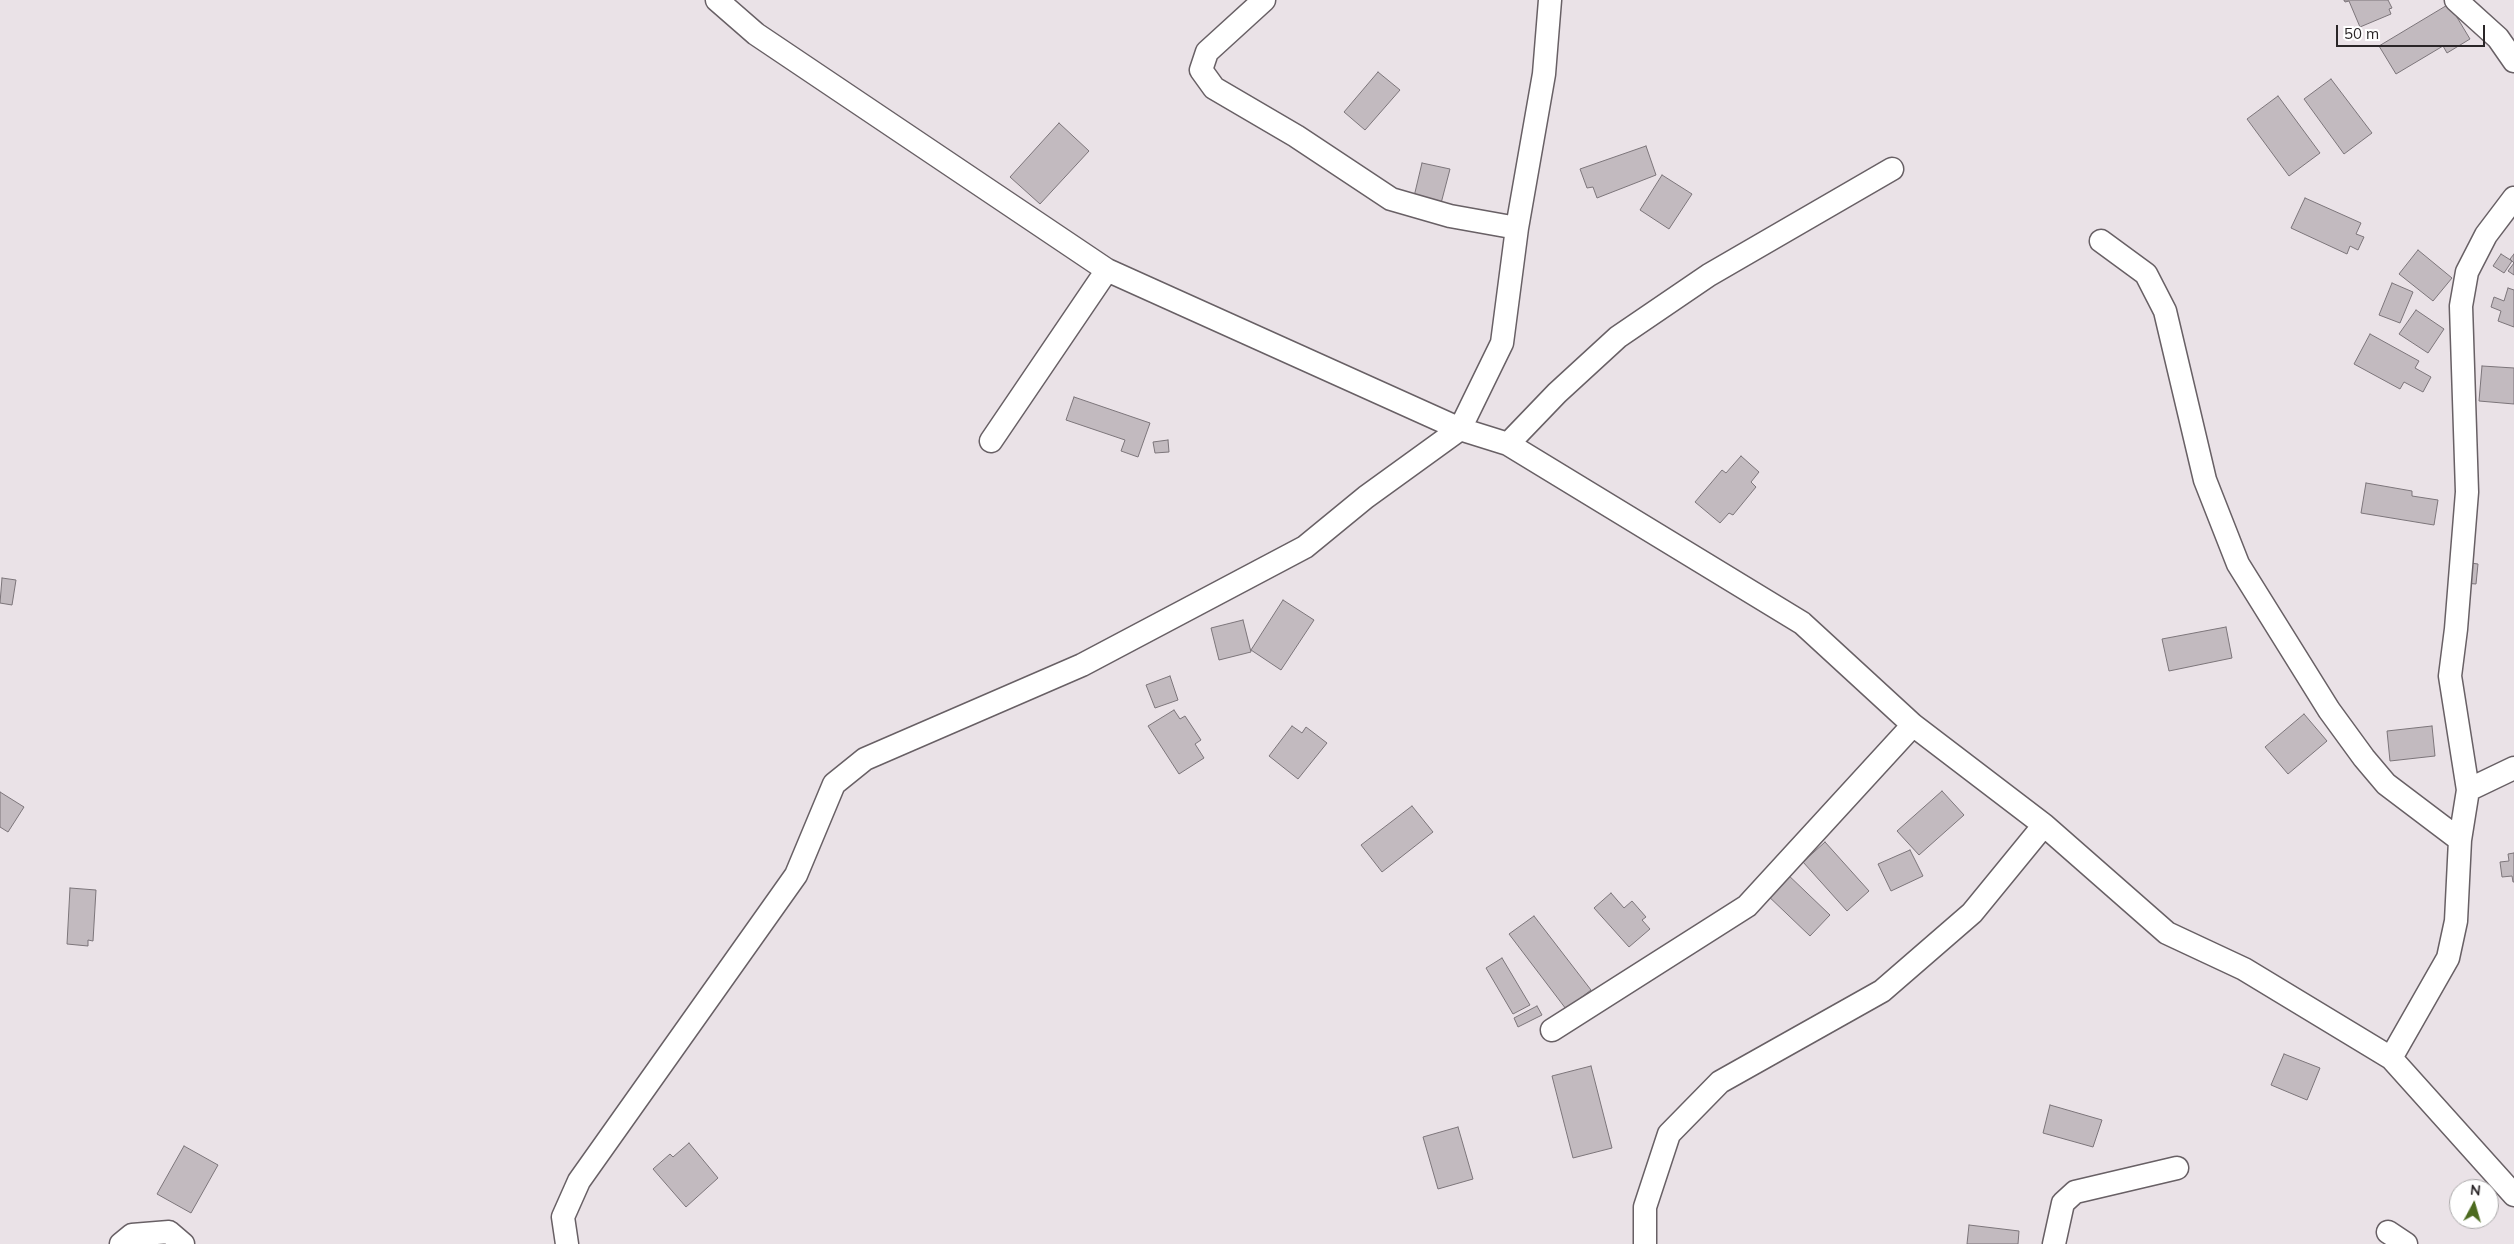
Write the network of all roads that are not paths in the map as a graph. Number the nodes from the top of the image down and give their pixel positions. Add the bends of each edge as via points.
1 (718, 0) edge
2 (1264, 0) edge
3 (1550, 0) edge
4 (2456, 0) edge
5 (2514, 61) edge
6 (1892, 169) dead end
7 (2514, 198) edge
8 (1518, 228) junction
9 (2101, 240) dead end
10 (1107, 270) junction
11 (1460, 429) junction
12 (991, 441) dead end
13 (1508, 444) junction
14 (1913, 725) junction
15 (2514, 768) edge
16 (2468, 790) junction
17 (2044, 826) junction
18 (2460, 840) junction
19 (1552, 1030) dead end
20 (2391, 1058) junction
21 (2177, 1168) dead end
22 (2514, 1195) edge
23 (121, 1244) edge
24 (184, 1244) edge
25 (567, 1244) edge
26 (1645, 1244) edge
27 (2054, 1244) edge

1 - 10 street via 756,34
2 - 8 street via 1207,52 1201,70 1214,88 1296,136 1391,199 1450,216
3 - 8 street via 1544,74
4 - 5 street via 2498,38
6 - 13 street via 1709,275 1618,337 1556,393
7 - 16 street via 2486,235 2467,272 2461,306 2467,492 2450,676
8 - 11 street via 1502,344
9 - 18 street via 2146,274 2165,311 2205,480 2243,572 2329,710 2386,784
10 - 11 street
10 - 12 street
11 - 13 street
11 - 25 street via 1366,497 1305,547 1082,665 865,759 834,784 796,875 579,1181 563,1216
13 - 14 street via 1802,623
14 - 17 street
14 - 19 street via 1747,906
15 - 16 street
16 - 18 street
17 - 20 street via 2167,933 2244,969
17 - 26 street via 1972,914 1882,991 1720,1082 1669,1134 1645,1207
18 - 20 street via 2456,921 2448,958
20 - 22 street
21 - 27 street via 2075,1192 2063,1203
23 - 24 street via 132,1235 169,1232

